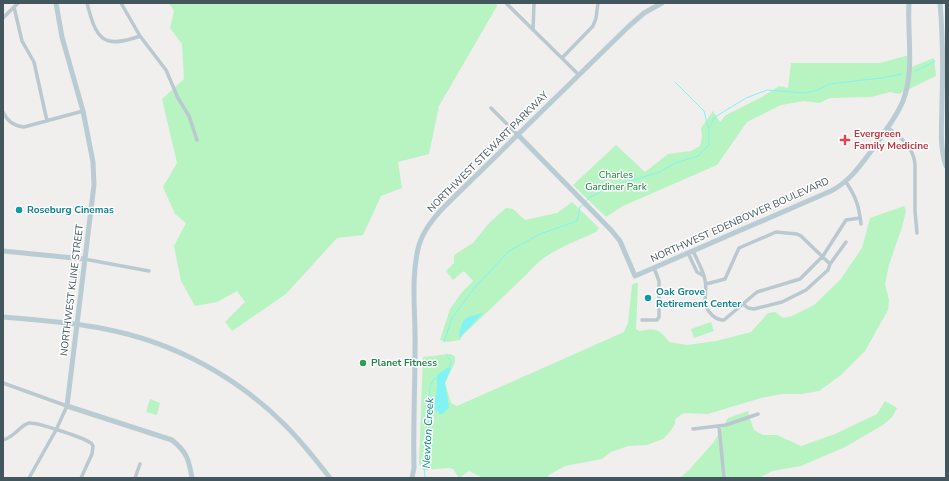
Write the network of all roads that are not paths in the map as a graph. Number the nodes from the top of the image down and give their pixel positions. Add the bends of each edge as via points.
1 (18, 3) edge
2 (56, 3) edge
3 (87, 3) edge
4 (121, 3) edge
5 (506, 3) edge
6 (534, 3) edge
7 (598, 3) edge
8 (662, 3) edge
9 (909, 3) edge
10 (940, 3) edge
11 (14, 6) junction
12 (3, 18) edge
13 (534, 30) junction
14 (140, 36) junction
15 (562, 58) junction
16 (579, 75) junction
17 (491, 108) dead end
18 (83, 111) junction
19 (3, 112) edge
20 (48, 121) junction
21 (887, 127) junction
22 (518, 135) junction
23 (197, 140) dead end
24 (946, 166) edge
25 (846, 182) junction
26 (860, 218) junction
27 (861, 224) dead end
28 (918, 233) dead end
29 (846, 242) dead end
30 (3, 251) edge
31 (691, 252) junction
32 (823, 256) junction
33 (84, 259) junction
34 (830, 264) junction
35 (654, 268) junction
36 (149, 271) dead end
37 (706, 284) junction
38 (743, 304) junction
39 (3, 317) edge
40 (642, 320) dead end
41 (77, 324) junction
42 (3, 383) edge
43 (67, 406) junction
44 (758, 414) dead end
45 (719, 426) junction
46 (693, 429) dead end
47 (56, 430) junction
48 (3, 440) edge
49 (140, 464) dead end
50 (29, 478) edge
51 (81, 478) edge
52 (136, 478) edge
53 (192, 478) edge
54 (330, 478) edge
55 (412, 478) edge
56 (724, 478) edge

1 - 11 street
2 - 18 street, NORTHWEST KLINE STREET via 62,37
3 - 14 street via 97,32 107,41
4 - 14 street
5 - 13 street
6 - 13 street
7 - 15 street via 593,26
8 - 16 street, NORTHWEST STEWART PARKWAY via 633,22
9 - 21 street, NORTHWEST EDENBOWER BOULEVARD via 907,88 900,107
10 - 24 street via 943,63 942,143
11 - 12 street
11 - 20 street via 22,41 34,62
13 - 15 street
14 - 23 street via 169,77 186,109
15 - 16 street
16 - 22 street, NORTHWEST STEWART PARKWAY
17 - 22 street
18 - 20 street
18 - 33 street, NORTHWEST KLINE STREET via 94,174
19 - 20 street via 10,122 20,127
21 - 25 street, NORTHWEST EDENBOWER BOULEVARD
21 - 28 street via 908,144 914,157
22 - 35 street, NORTHWEST EDENBOWER BOULEVARD via 611,230 620,241 635,276
22 - 55 street, NORTHWEST STEWART PARKWAY via 433,219 424,232 415,272
25 - 26 street via 856,197
25 - 31 street, NORTHWEST EDENBOWER BOULEVARD
26 - 27 street
26 - 32 street via 846,220
29 - 34 street
30 - 33 street
31 - 35 street, NORTHWEST EDENBOWER BOULEVARD
31 - 37 street via 697,272 704,276
32 - 34 street
32 - 37 street via 799,235 776,232 739,248 725,279
32 - 38 street via 800,279 759,291
33 - 36 street
33 - 41 street, NORTHWEST KLINE STREET
34 - 38 street via 828,270 806,290 782,302 754,309
35 - 40 street via 659,281 659,317 658,320
37 - 38 street via 705,304 716,319 727,318
39 - 41 street
41 - 43 street, NORTHWEST KLINE STREET
41 - 54 street via 118,331 153,342 184,354 213,370 274,414
42 - 43 street
43 - 47 street, NORTHWEST KLINE STREET
43 - 53 street via 172,440 187,456
44 - 45 street
45 - 46 street
45 - 56 street
47 - 48 street via 28,423 11,437
47 - 50 street, NORTHWEST KLINE STREET
47 - 51 street via 89,442 93,446
49 - 52 street

